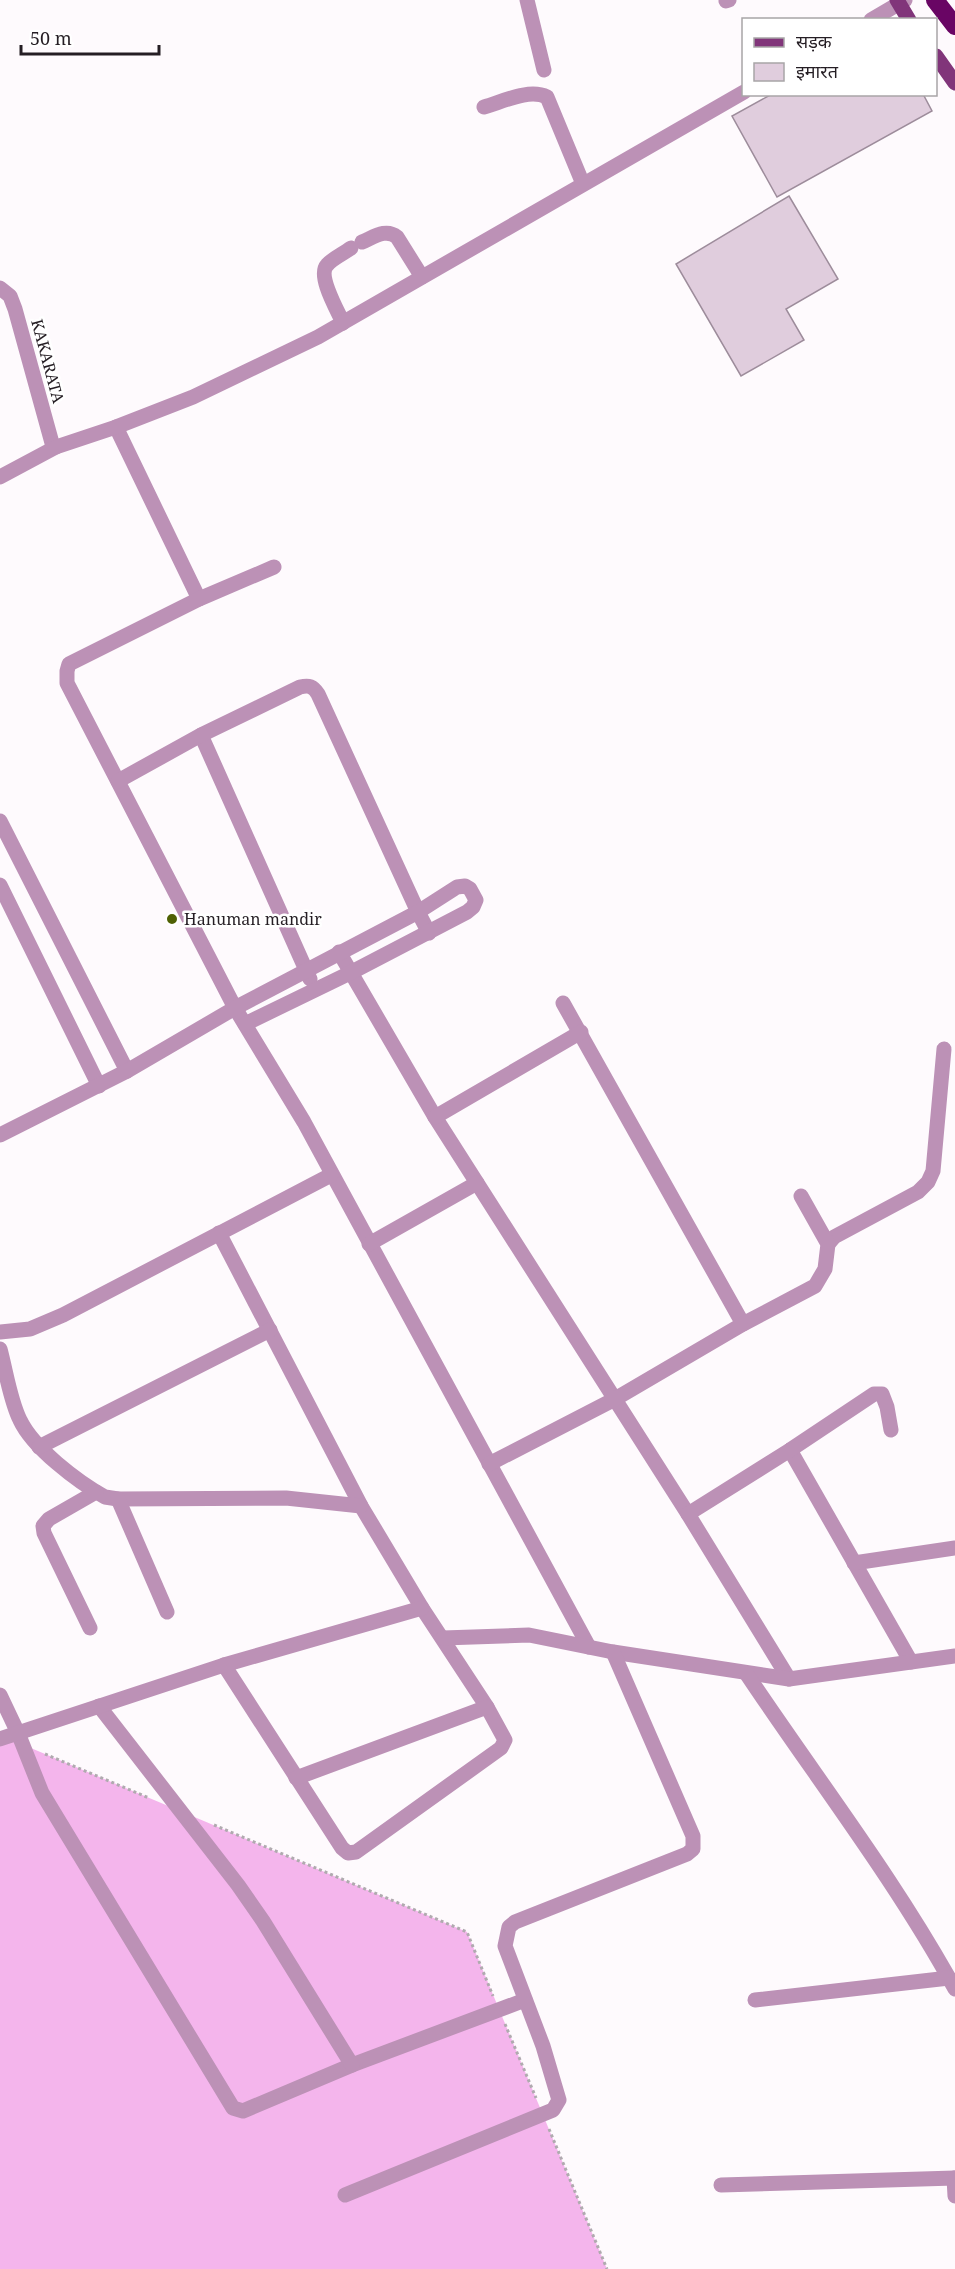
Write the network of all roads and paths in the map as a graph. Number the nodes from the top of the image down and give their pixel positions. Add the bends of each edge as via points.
1 (526, 0) edge
2 (935, 0) edge
3 (900, 1) edge
4 (874, 18) edge
5 (908, 18) edge
6 (955, 26) edge
7 (937, 57) edge
8 (544, 70) dead end
9 (955, 82) edge
10 (742, 93) edge
11 (484, 107) dead end
12 (583, 184) junction
13 (422, 277) junction
14 (0, 288) edge
15 (343, 323) junction
16 (116, 427) junction
17 (56, 447) junction
18 (0, 477) edge
19 (273, 567) dead end
20 (199, 598) junction
21 (201, 735) junction
22 (118, 781) junction
23 (0, 821) edge
24 (0, 885) edge
25 (418, 912) junction
26 (429, 933) junction
27 (339, 952) junction
28 (306, 970) junction
29 (350, 973) junction
30 (316, 990) junction
31 (563, 1004) dead end
32 (235, 1008) junction
33 (245, 1024) junction
34 (580, 1032) junction
35 (944, 1049) dead end
36 (127, 1071) junction
37 (99, 1086) junction
38 (435, 1117) junction
39 (0, 1135) edge
40 (331, 1175) junction
41 (477, 1183) junction
42 (801, 1196) dead end
43 (219, 1233) junction
44 (369, 1244) junction
45 (828, 1244) junction
46 (743, 1324) junction
47 (270, 1330) junction
48 (0, 1332) edge
49 (0, 1349) edge
50 (615, 1399) junction
51 (891, 1430) dead end
52 (39, 1447) junction
53 (790, 1450) junction
54 (489, 1464) junction
55 (96, 1492) junction
56 (118, 1499) junction
57 (361, 1506) junction
58 (688, 1514) junction
59 (955, 1548) edge
60 (854, 1563) junction
61 (422, 1608) junction
62 (167, 1612) dead end
63 (90, 1628) dead end
64 (443, 1638) junction
65 (589, 1647) junction
66 (613, 1652) junction
67 (955, 1656) edge
68 (911, 1662) junction
69 (224, 1665) junction
70 (746, 1673) junction
71 (789, 1679) junction
72 (0, 1695) edge
73 (99, 1706) junction
74 (486, 1707) junction
75 (18, 1733) junction
76 (0, 1739) edge
77 (43, 1753) dead end
78 (296, 1778) junction
79 (152, 1799) dead end
80 (206, 1822) dead end
81 (952, 1983) edge
82 (494, 1997) dead end
83 (525, 2000) junction
84 (755, 2000) dead end
85 (503, 2019) dead end
86 (352, 2065) junction
87 (539, 2106) dead end
88 (548, 2127) dead end
89 (954, 2178) edge
90 (721, 2186) dead end
91 (345, 2195) dead end
92 (955, 2196) edge
93 (607, 2269) edge

1 - 8 street
2 - 6 highway
3 - 4 street
3 - 5 main road
7 - 9 main road
10 - 12 street
11 - 12 street via 527,95 547,97
12 - 13 street
13 - 15 street
13 - 15 street via 392,233 356,245 327,264 323,271
14 - 17 street, KAKARATA via 10,296 15,309
15 - 16 street via 193,397
16 - 17 street
16 - 20 street
17 - 18 street
19 - 20 street
20 - 22 street via 69,664 68,683
21 - 22 street
21 - 25 street via 300,687 314,688
21 - 28 street
22 - 32 street
23 - 36 street
24 - 37 street
25 - 26 street
25 - 26 street via 457,887 470,889 476,900 473,907
25 - 27 street
26 - 29 street
27 - 28 street
27 - 29 street
28 - 30 street
28 - 32 street
29 - 30 street
29 - 38 street
30 - 33 street
31 - 34 street
32 - 33 street
32 - 36 street
33 - 40 street
34 - 38 street
34 - 46 street
35 - 45 street via 933,1171 928,1182 918,1192 834,1237
36 - 37 street
37 - 39 street
38 - 41 street
40 - 43 street
40 - 44 street
41 - 44 street
41 - 50 street
42 - 45 street
43 - 47 street
43 - 48 street via 63,1315 30,1329
44 - 54 street
45 - 46 street via 825,1269 815,1286
46 - 50 street
47 - 52 street
47 - 57 street
49 - 52 street via 19,1419
50 - 54 street
50 - 58 street
51 - 53 street via 885,1400 879,1392
52 - 55 street
53 - 58 street
53 - 60 street
54 - 65 street
55 - 56 street
55 - 63 street via 43,1526
56 - 57 street via 286,1498
56 - 62 street
57 - 61 street
58 - 71 street
59 - 60 street
60 - 68 street
61 - 64 street
61 - 69 street
64 - 65 street via 530,1635
64 - 74 street
65 - 66 street
66 - 70 street
66 - 83 street via 693,1836 693,1849 508,1927 505,1946
67 - 68 street
68 - 71 street
69 - 73 street
69 - 78 street
70 - 71 street
70 - 81 street via 840,1807
72 - 75 street
73 - 75 street
73 - 86 street via 238,1885
74 - 78 street
74 - 78 street via 505,1740 501,1748 356,1852 348,1853 342,1848
75 - 76 street
75 - 86 street via 42,1792 233,2108 243,2111
77 - 79 path
80 - 82 path via 467,1932
81 - 84 street
83 - 86 street
83 - 91 street via 559,2100 553,2110
85 - 87 path
88 - 93 path
89 - 90 street
89 - 92 street

